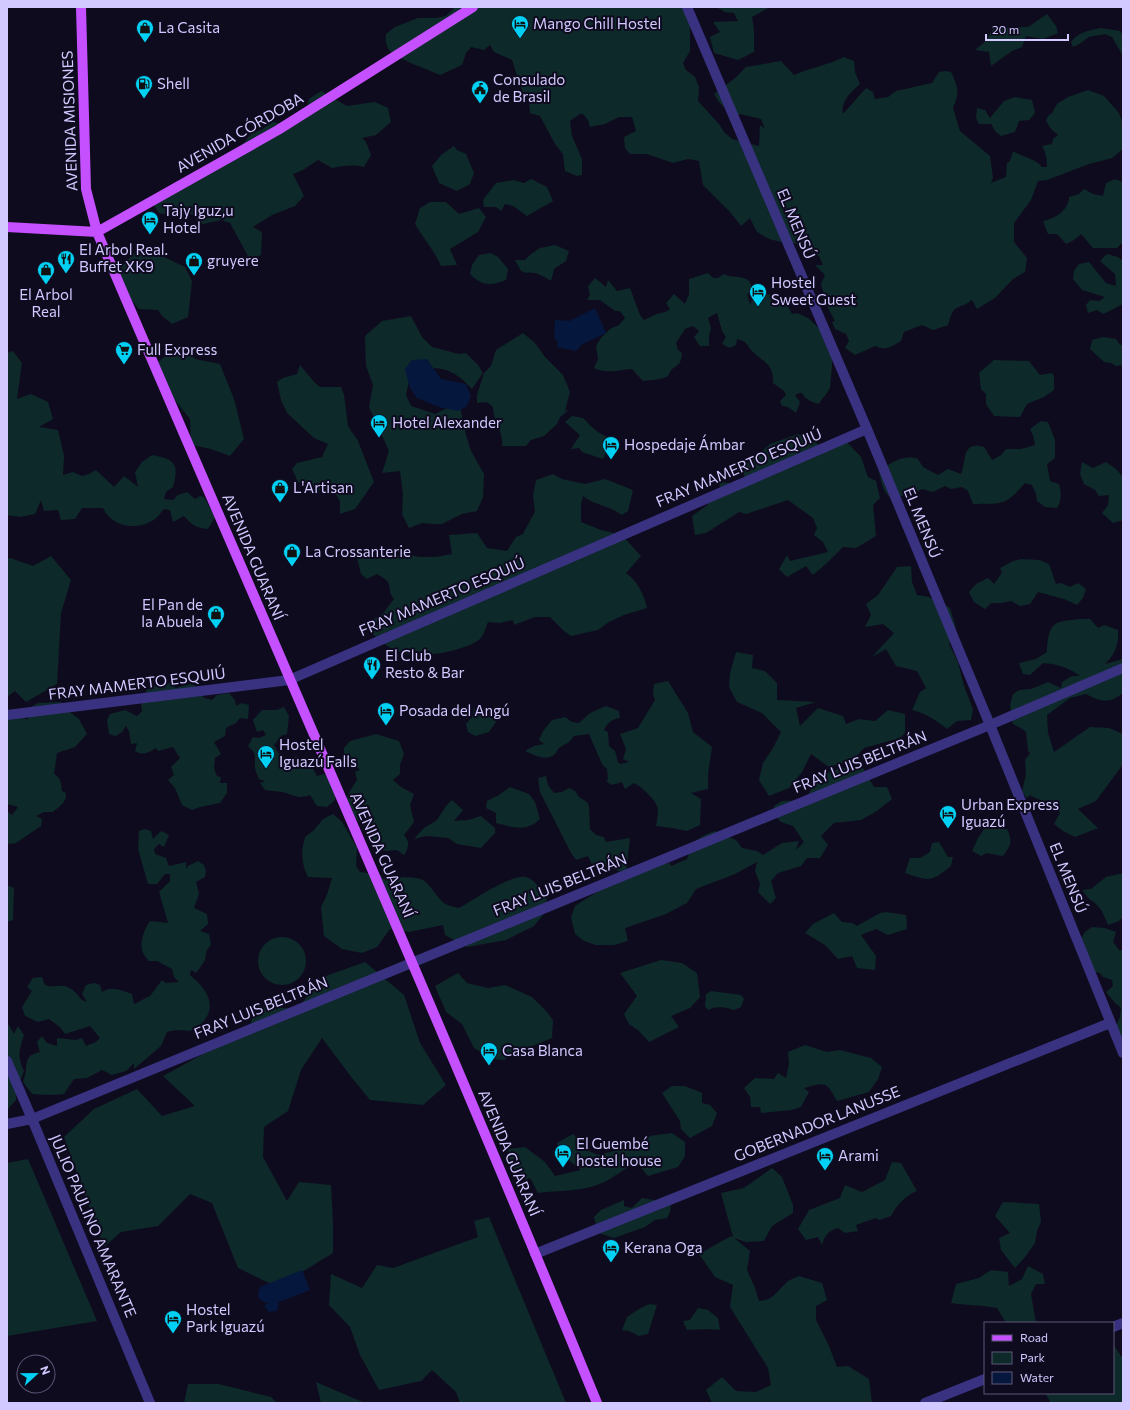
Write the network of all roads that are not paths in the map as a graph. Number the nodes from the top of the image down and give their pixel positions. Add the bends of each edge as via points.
1 (81, 7) edge
2 (473, 7) edge
3 (687, 7) edge
4 (7, 227) edge
5 (97, 232) junction
6 (867, 429) junction
7 (1123, 668) edge
8 (289, 680) junction
9 (7, 715) edge
10 (990, 725) junction
11 (412, 962) junction
12 (1110, 1022) junction
13 (1123, 1053) edge
14 (7, 1061) edge
15 (32, 1119) junction
16 (7, 1124) edge
17 (536, 1254) junction
18 (984, 1379) edge
19 (150, 1403) edge
20 (596, 1403) edge
21 (926, 1403) edge

1 - 5 main road, AVENIDA MISIONES via 86,189
2 - 5 main road, AVENIDA CÓRDOBA via 278,130
3 - 6 street, EL MENSÚ
4 - 5 main road
5 - 8 main road, AVENIDA GUARANÍ
6 - 8 street, FRAY MAMERTO ESQUIÚ
6 - 10 street, EL MENSÚ
7 - 10 street, FRAY LUIS BELTRÁN
8 - 9 street, FRAY MAMERTO ESQUIÚ
8 - 11 main road, AVENIDA GUARANÍ
10 - 11 street, FRAY LUIS BELTRÁN
10 - 12 street, EL MENSÚ
11 - 15 street, FRAY LUIS BELTRÁN
11 - 17 main road, AVENIDA GUARANÍ
12 - 13 street, EL MENSÚ
12 - 17 street, GOBERNADOR LANUSSE
14 - 15 street, JULIO PAULINO AMARANTE
15 - 16 street, FRAY LUIS BELTRÁN
15 - 19 street, JULIO PAULINO AMARANTE
17 - 20 main road, AVENIDA GUARANÍ
18 - 21 street

